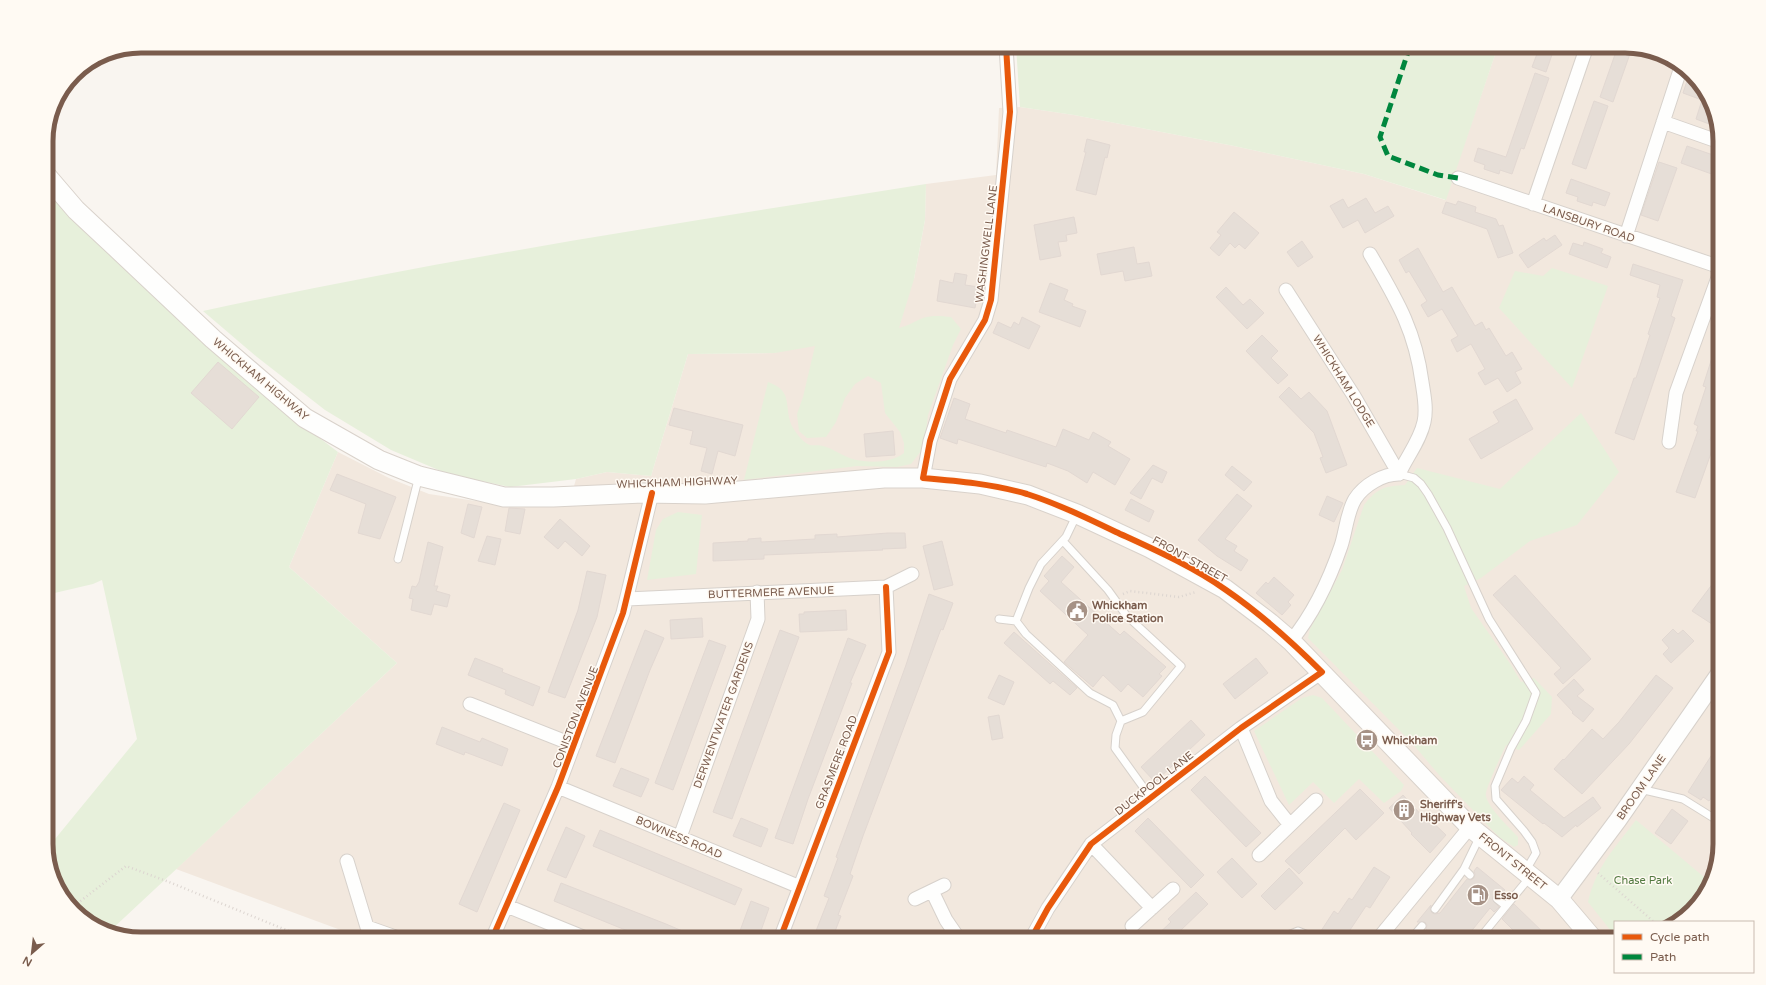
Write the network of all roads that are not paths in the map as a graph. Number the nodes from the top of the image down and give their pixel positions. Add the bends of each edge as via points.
1 (1006, 53) edge
2 (1585, 53) edge
3 (1679, 72) edge
4 (1663, 122) junction
5 (1713, 140) edge
6 (1458, 178) dead end
7 (53, 183) edge
8 (1533, 204) junction
9 (1626, 236) junction
10 (1370, 254) dead end
11 (1713, 265) edge
12 (1286, 290) dead end
13 (1713, 291) edge
14 (1669, 442) dead end
15 (1399, 474) junction
16 (419, 476) junction
17 (923, 478) junction
18 (652, 493) junction
19 (1028, 494) joint
20 (1077, 514) junction
21 (1063, 541) junction
22 (398, 559) dead end
23 (912, 574) dead end
24 (886, 587) junction
25 (757, 592) junction
26 (627, 599) junction
27 (999, 620) dead end
28 (1016, 621) junction
29 (1291, 641) junction
30 (1322, 672) junction
31 (1713, 683) edge
32 (470, 704) dead end
33 (1121, 721) junction
34 (1242, 728) junction
35 (574, 745) junction
36 (558, 787) junction
37 (1640, 789) junction
38 (1150, 798) junction
39 (1316, 800) dead end
40 (1713, 818) edge
41 (1290, 825) junction
42 (1475, 831) junction
43 (680, 837) junction
44 (1091, 844) junction
45 (1259, 855) dead end
46 (347, 861) dead end
47 (1464, 869) junction
48 (1528, 873) junction
49 (1470, 875) dead end
50 (944, 885) dead end
51 (800, 887) junction
52 (1173, 889) dead end
53 (932, 891) junction
54 (915, 899) dead end
55 (1497, 899) dead end
56 (1560, 899) junction
57 (507, 906) junction
58 (1506, 906) junction
59 (1152, 908) junction
60 (1435, 909) dead end
61 (1132, 926) dead end
62 (1422, 926) dead end
63 (381, 932) edge
64 (495, 932) edge
65 (571, 932) edge
66 (783, 932) edge
67 (954, 932) edge
68 (1035, 932) edge
69 (1389, 932) edge
70 (1417, 932) edge
71 (1485, 932) edge
72 (1587, 932) edge

1 - 17 street, WASHINGWELL LANE via 1010,112 991,300 985,320 950,379 930,442
2 - 8 street
3 - 4 street
4 - 5 street
4 - 9 street
6 - 8 street, LANSBURY ROAD
7 - 16 main road, WHICKHAM HIGHWAY via 76,210 146,276 305,418 379,460
8 - 9 street, LANSBURY ROAD
9 - 11 street, LANSBURY ROAD
10 - 15 street via 1402,310 1412,336 1419,358 1425,402 1424,422 1419,437
12 - 15 street, WHICKHAM LODGE via 1354,396
13 - 14 street via 1676,393
15 - 29 street via 1387,475 1376,480 1355,499 1341,546 1320,598
15 - 48 lane via 1414,478 1428,494 1447,528 1489,619 1536,693 1526,721 1510,748 1495,786 1496,800 1532,842 1536,853
16 - 18 main road, WHICKHAM HIGHWAY via 504,497
16 - 22 lane
17 - 18 main road, WHICKHAM HIGHWAY via 884,478 705,494
17 - 19 main road, WHICKHAM HIGHWAY via 980,484
18 - 26 street, CONISTON AVENUE
19 - 20 main road, FRONT STREET
20 - 21 lane
20 - 29 main road, FRONT STREET via 1208,578 1247,605
21 - 28 lane via 1040,564
21 - 33 lane via 1126,615 1181,666 1143,712
23 - 24 street, BUTTERMERE AVENUE
24 - 25 street, BUTTERMERE AVENUE
24 - 51 street, GRASMERE ROAD via 889,652
25 - 26 street, BUTTERMERE AVENUE
25 - 43 street, DERWENTWATER GARDENS via 758,619
26 - 35 street, CONISTON AVENUE
27 - 28 lane
28 - 33 lane via 1026,634 1090,693 1113,705
29 - 30 main road, FRONT STREET
30 - 34 street, DUCKPOOL LANE
30 - 42 main road, FRONT STREET
31 - 37 street, BROOM LANE
32 - 35 street
33 - 38 lane via 1115,748
34 - 38 street, DUCKPOOL LANE
34 - 41 street via 1271,801
35 - 36 street, CONISTON AVENUE
36 - 43 street, BOWNESS ROAD
36 - 57 street, CONISTON AVENUE
37 - 40 lane via 1683,799
37 - 56 street, BROOM LANE
38 - 44 street, DUCKPOOL LANE
39 - 41 street
41 - 45 street
42 - 47 lane
42 - 48 main road, FRONT STREET
42 - 69 street
43 - 51 street, BOWNESS ROAD
44 - 59 street
44 - 68 street, DUCKPOOL LANE
46 - 63 street via 367,927
47 - 49 lane
47 - 60 lane
48 - 56 main road, FRONT STREET
48 - 58 lane
50 - 53 street
51 - 66 street, GRASMERE ROAD
52 - 59 street
53 - 54 street
53 - 67 street
55 - 58 lane
56 - 72 main road, FRONT STREET
57 - 64 street, CONISTON AVENUE
57 - 65 street
58 - 71 lane
59 - 61 street
62 - 70 lane

